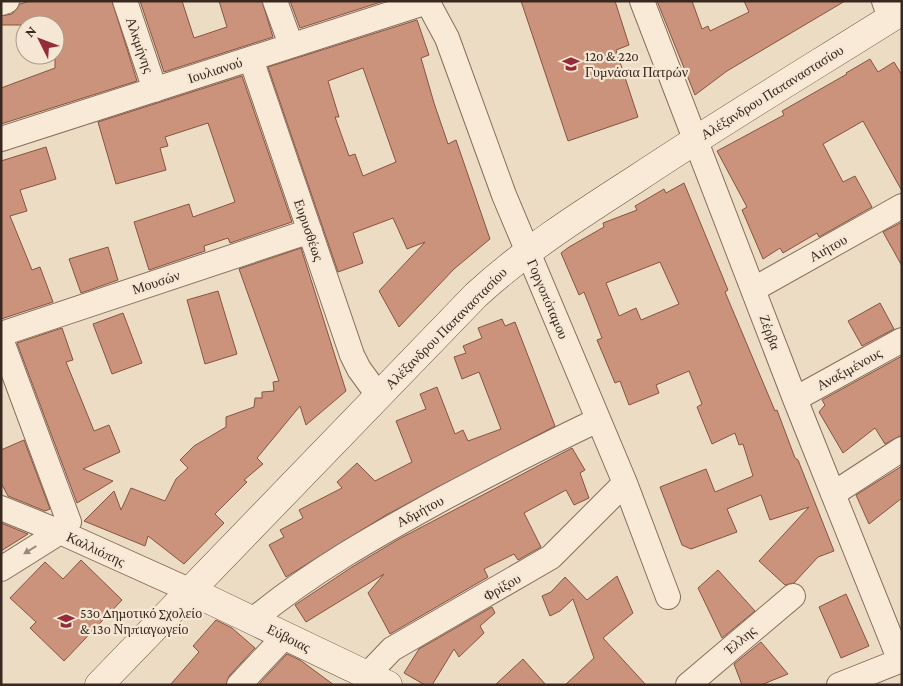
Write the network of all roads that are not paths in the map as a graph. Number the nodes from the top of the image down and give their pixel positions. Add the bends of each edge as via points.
1 (7, 1) edge
2 (125, 1) edge
3 (275, 1) edge
4 (642, 1) edge
5 (428, 2) edge
6 (1, 3) edge
7 (892, 10) edge
8 (291, 45) junction
9 (251, 59) junction
10 (154, 90) junction
11 (1, 139) edge
12 (695, 140) junction
13 (902, 206) edge
14 (310, 231) junction
15 (527, 251) junction
16 (754, 289) junction
17 (1, 334) edge
18 (1, 339) edge
19 (902, 340) edge
20 (8, 379) edge
21 (378, 396) junction
22 (796, 399) junction
23 (598, 420) junction
24 (902, 449) edge
25 (624, 483) junction
26 (833, 494) junction
27 (1, 508) edge
28 (60, 532) junction
29 (1, 569) edge
30 (191, 591) junction
31 (793, 596) dead end
32 (668, 597) dead end
33 (253, 620) junction
34 (285, 636) junction
35 (901, 661) edge
36 (378, 680) edge
37 (688, 684) edge
38 (99, 685) edge
39 (239, 685) edge
40 (839, 685) edge

1 - 6 street
2 - 10 street, Αλκμήνης
3 - 8 street
4 - 12 street, Ζέρβα
5 - 8 street, Ιουλιανού
5 - 15 street, Γοργοπόταμου via 447,38 492,166
7 - 12 main road, Αλέξανδρου Παπαναστασίου
8 - 9 street, Ιουλιανού
9 - 10 street, Ιουλιανού
9 - 14 street, Ευρυσθέως
10 - 11 street, Ιουλιανού
12 - 15 main road, Αλέξανδρου Παπαναστασίου
12 - 16 street, Ζέρβα
13 - 16 street, Αιήτου
14 - 17 street, Μουσών
14 - 21 street, Ευρυσθέως via 355,362
15 - 21 main road, Αλέξανδρου Παπαναστασίου via 476,294
15 - 23 street, Γοργοπόταμου
16 - 22 street, Ζέρβα
18 - 20 street
19 - 22 street, Αναξιμένους
20 - 28 street via 68,517 69,522
21 - 30 main road, Αλέξανδρου Παπαναστασίου
22 - 26 street, Ζέρβα
23 - 25 street, Γοργοπόταμου
23 - 33 street, Αδμήτου via 534,450 369,538 291,589
24 - 26 street
25 - 32 street, Γοργοπόταμου
25 - 36 street, Φρίξου via 551,557 392,650
26 - 35 street, Ζέρβα
27 - 28 street, Καλλιόπης
28 -> 29 street
28 - 30 street, Καλλιόπης
30 - 33 main road, Εύβοιας
30 - 38 main road, Αλέξανδρου Παπαναστασίου
31 - 37 street, Έλλης
33 - 34 main road, Εύβοιας
34 - 36 main road, Εύβοιας
34 - 39 street
35 - 40 street

